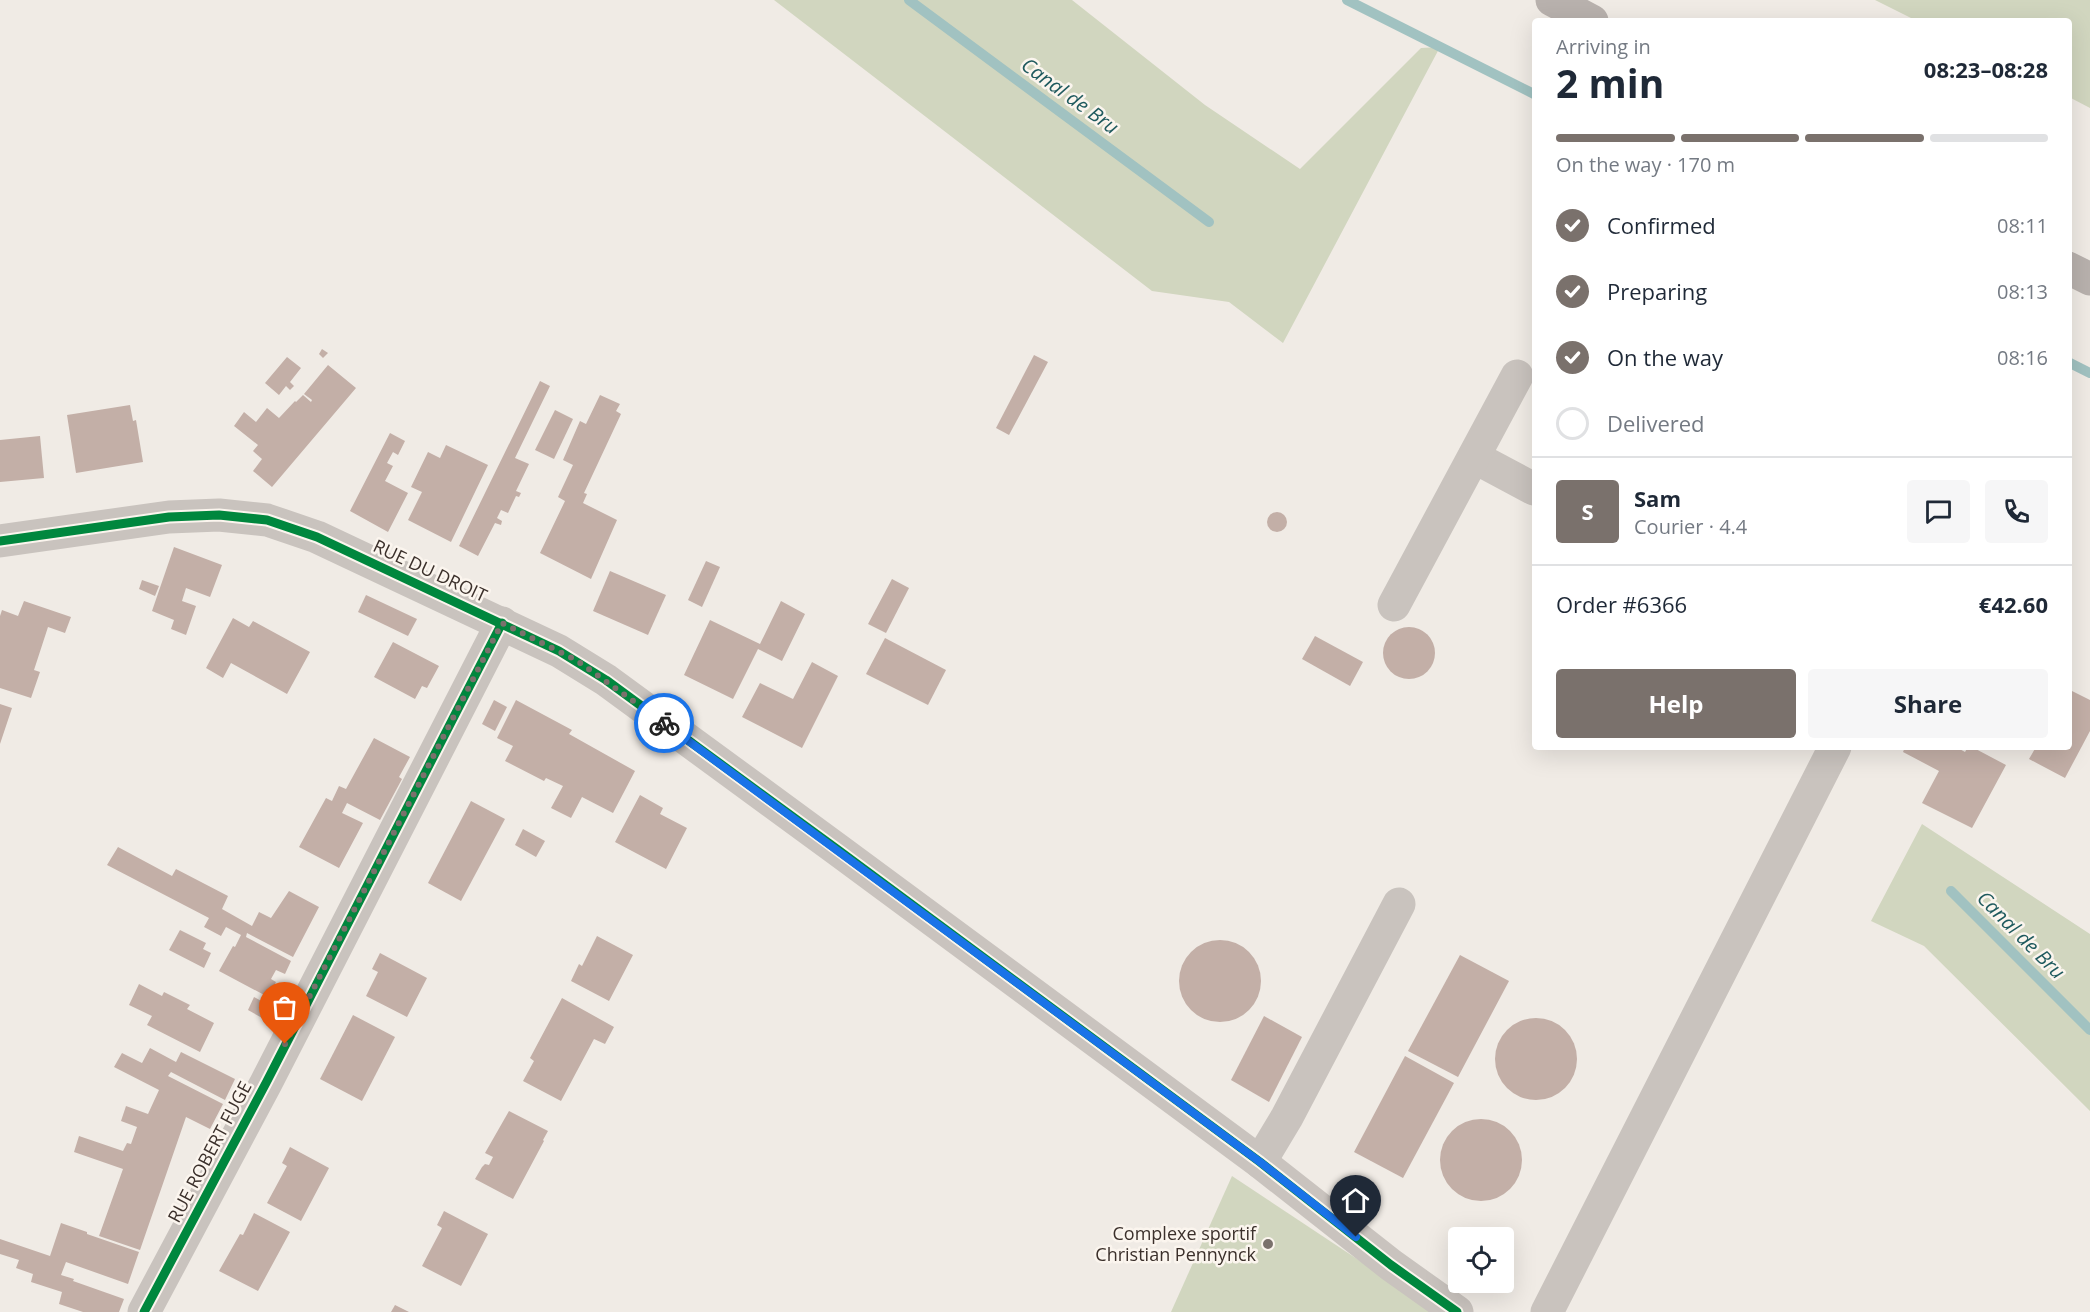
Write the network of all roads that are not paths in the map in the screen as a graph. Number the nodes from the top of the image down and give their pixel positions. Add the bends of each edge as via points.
1 (1552, 0) edge
2 (1586, 18) edge
3 (2072, 270) edge
4 (2090, 279) edge
5 (1517, 376) dead end
6 (1474, 457) junction
7 (1532, 488) edge
8 (0, 541) edge
9 (1394, 605) dead end
10 (502, 623) junction
11 (1833, 750) edge
12 (1400, 904) dead end
13 (1260, 1162) junction
14 (144, 1312) edge
15 (1457, 1312) edge
16 (1547, 1312) edge

1 - 2 main road
3 - 4 main road
5 - 6 street
6 - 7 street
6 - 9 street
8 - 10 street, RUE DU DROIT via 184,516 267,520 316,537
10 - 13 street, RUE DU DROIT via 606,680
10 - 14 street, RUE ROBERT FUGE
11 - 16 street
12 - 13 street
13 - 15 street, RUE DU DROIT

